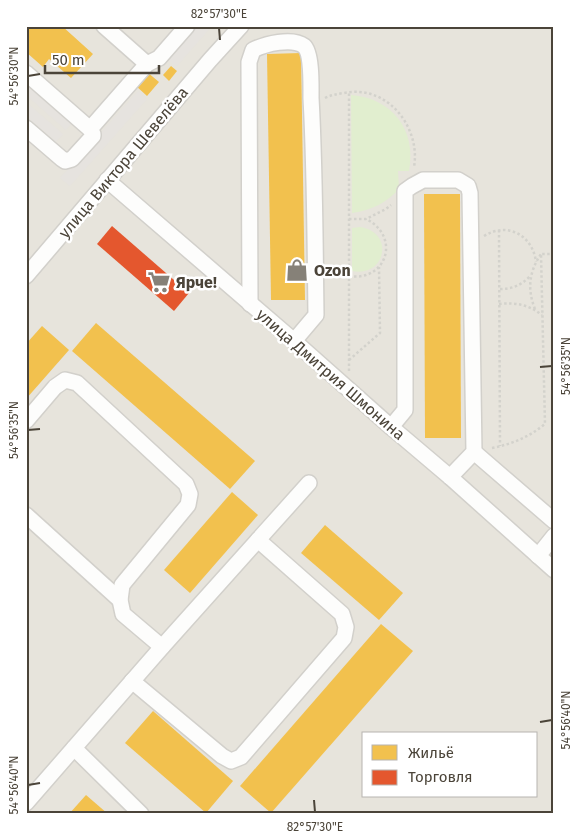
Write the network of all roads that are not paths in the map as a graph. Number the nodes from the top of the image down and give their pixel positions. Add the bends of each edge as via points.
1 (104, 26) edge
2 (187, 26) edge
3 (237, 30) edge
4 (253, 50) junction
5 (147, 64) junction
6 (26, 73) edge
7 (26, 128) edge
8 (90, 129) junction
9 (107, 180) junction
10 (26, 276) edge
11 (250, 304) junction
12 (294, 341) junction
13 (26, 421) edge
14 (391, 427) junction
15 (474, 452) junction
16 (450, 477) junction
17 (309, 483) dead end
18 (26, 515) edge
19 (554, 521) edge
20 (554, 536) edge
21 (258, 540) junction
22 (538, 556) junction
23 (554, 570) edge
24 (120, 600) junction
25 (162, 647) junction
26 (132, 681) junction
27 (74, 748) junction
28 (26, 803) edge
29 (142, 814) edge

1 - 5 street
2 - 5 street via 159,58
3 - 4 street
3 - 9 street, улица Виктора Шевелёва
4 - 11 street via 249,62
4 - 12 street via 264,45 292,42 305,47 309,55 316,315
5 - 8 street
6 - 8 street
7 - 8 street via 65,161 72,160 93,136
9 - 10 street, улица Виктора Шевелёва
9 - 11 street, улица Дмитрия Шмонина
11 - 12 street, улица Дмитрия Шмонина
12 - 14 street, улица Дмитрия Шмонина
13 - 24 street via 65,380 77,383 186,484 190,494 188,505 122,586
14 - 15 street via 405,410 405,191 423,180 458,180 468,186 470,193
14 - 16 street, улица Дмитрия Шмонина
15 - 16 street
15 - 19 street
16 - 22 street, улица Дмитрия Шмонина
17 - 21 street
18 - 24 street
20 - 22 street
21 - 25 street
21 - 26 street via 342,614 346,627 344,638 241,757 232,761 222,756
22 - 23 street, улица Дмитрия Шмонина
24 - 25 street via 123,614
25 - 26 street
26 - 27 street
27 - 28 street
27 - 29 street

